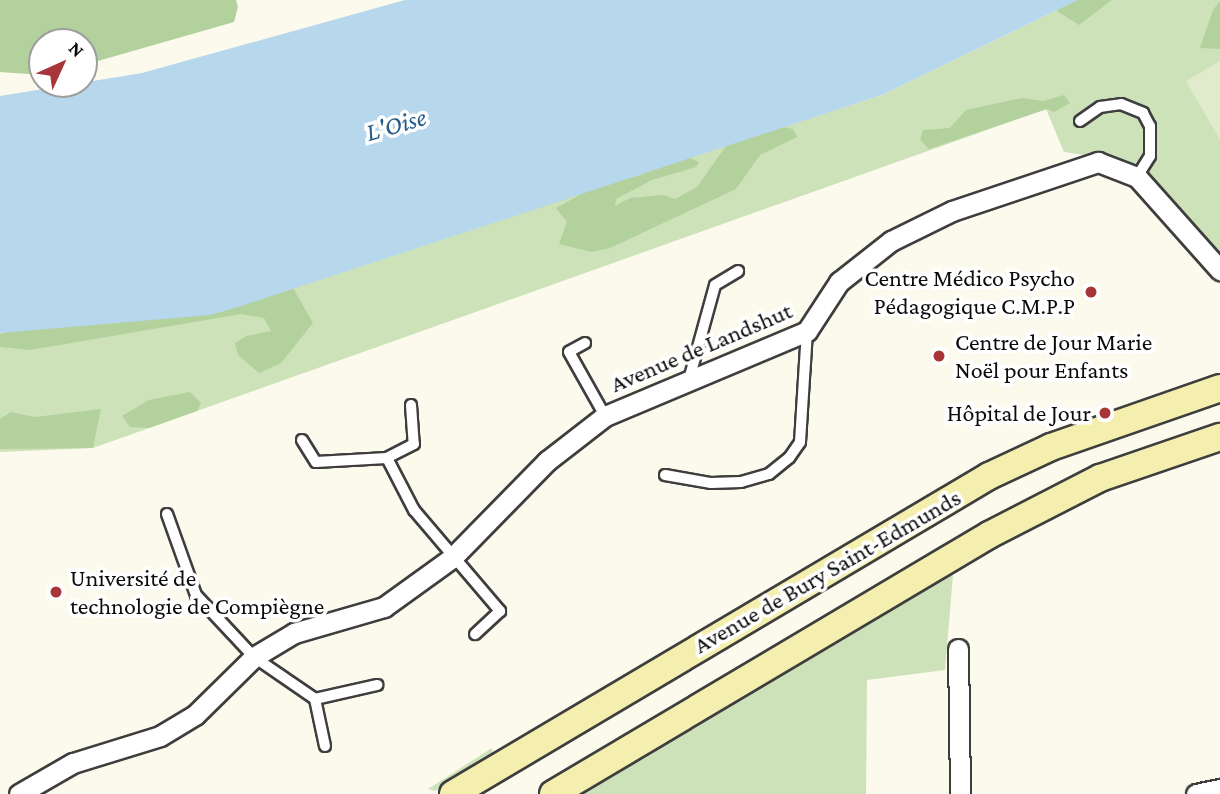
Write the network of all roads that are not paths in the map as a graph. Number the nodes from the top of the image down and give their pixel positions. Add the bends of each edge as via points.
1 (1080, 121) dead end
2 (1137, 177) junction
3 (1220, 270) edge
4 (738, 271) dead end
5 (807, 331) junction
6 (586, 343) dead end
7 (690, 376) junction
8 (1220, 388) edge
9 (411, 405) dead end
10 (605, 416) junction
11 (1220, 437) edge
12 (302, 440) dead end
13 (387, 458) junction
14 (665, 475) dead end
15 (167, 514) dead end
16 (453, 558) junction
17 (475, 634) dead end
18 (958, 649) dead end
19 (254, 657) junction
20 (377, 685) dead end
21 (315, 699) junction
22 (325, 746) dead end
23 (1220, 789) edge
24 (19, 794) edge
25 (453, 794) edge
26 (553, 794) edge
27 (961, 794) edge
28 (1196, 794) edge

1 - 2 lane via 1100,107 1121,104 1143,113 1150,126 1150,156
2 - 3 street, Avenue de Landshut
2 - 5 street, Avenue de Landshut via 1098,162 952,211 891,241 839,282
4 - 7 lane via 715,285
5 - 7 street, Avenue de Landshut via 744,360
5 - 14 lane via 800,442 789,458 769,474 741,482 711,484
6 - 10 lane via 569,352
7 - 10 street, Avenue de Landshut
8 - 25 main road, Avenue de Bury Saint-Edmunds via 1051,447 989,476
9 - 13 lane via 414,444
10 - 16 street, Avenue de Landshut via 547,461
11 - 26 main road, Avenue de Bury Saint-Edmunds via 1100,478 989,534
12 - 13 lane via 316,462
13 - 16 lane via 414,510
15 - 19 lane via 196,595
16 - 17 lane via 500,611
16 - 19 street, Avenue de Landshut via 384,607 293,633
18 - 27 street
19 - 21 lane
19 - 24 street, Avenue de Landshut via 195,715 160,736 73,762
20 - 21 lane
21 - 22 lane
23 - 28 street

